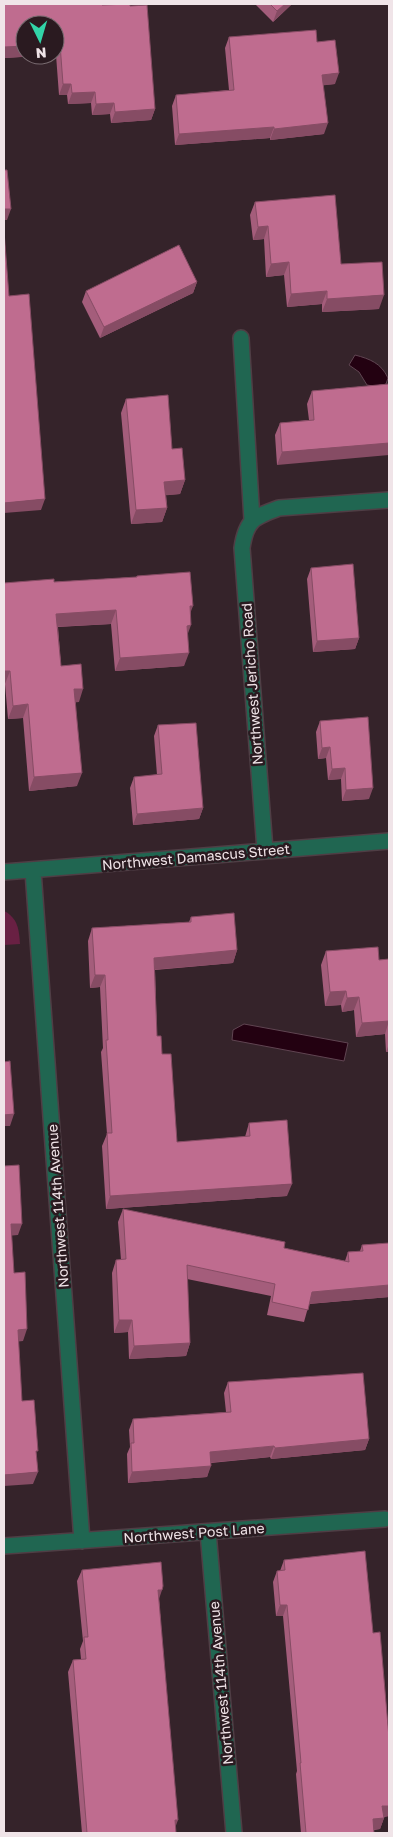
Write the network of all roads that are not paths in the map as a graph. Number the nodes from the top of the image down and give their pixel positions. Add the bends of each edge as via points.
1 (241, 338) dead end
2 (389, 500) edge
3 (252, 520) junction
4 (389, 841) edge
5 (264, 850) junction
6 (33, 871) junction
7 (4, 872) edge
8 (385, 1519) dead end
9 (208, 1532) junction
10 (82, 1541) junction
11 (4, 1546) edge
12 (234, 1833) edge

1 - 3 street, Northwest Jericho Road
2 - 3 street via 279,508
3 - 5 street, Northwest Jericho Road via 244,532 242,548
4 - 5 street, Northwest Damascus Street
5 - 6 street, Northwest Damascus Street
6 - 7 street, Northwest Damascus Street
6 - 10 street, Northwest 114th Avenue
8 - 9 street, Northwest Post Lane
9 - 10 street, Northwest Post Lane
9 - 12 street, Northwest 114th Avenue
10 - 11 street, Northwest Post Lane

